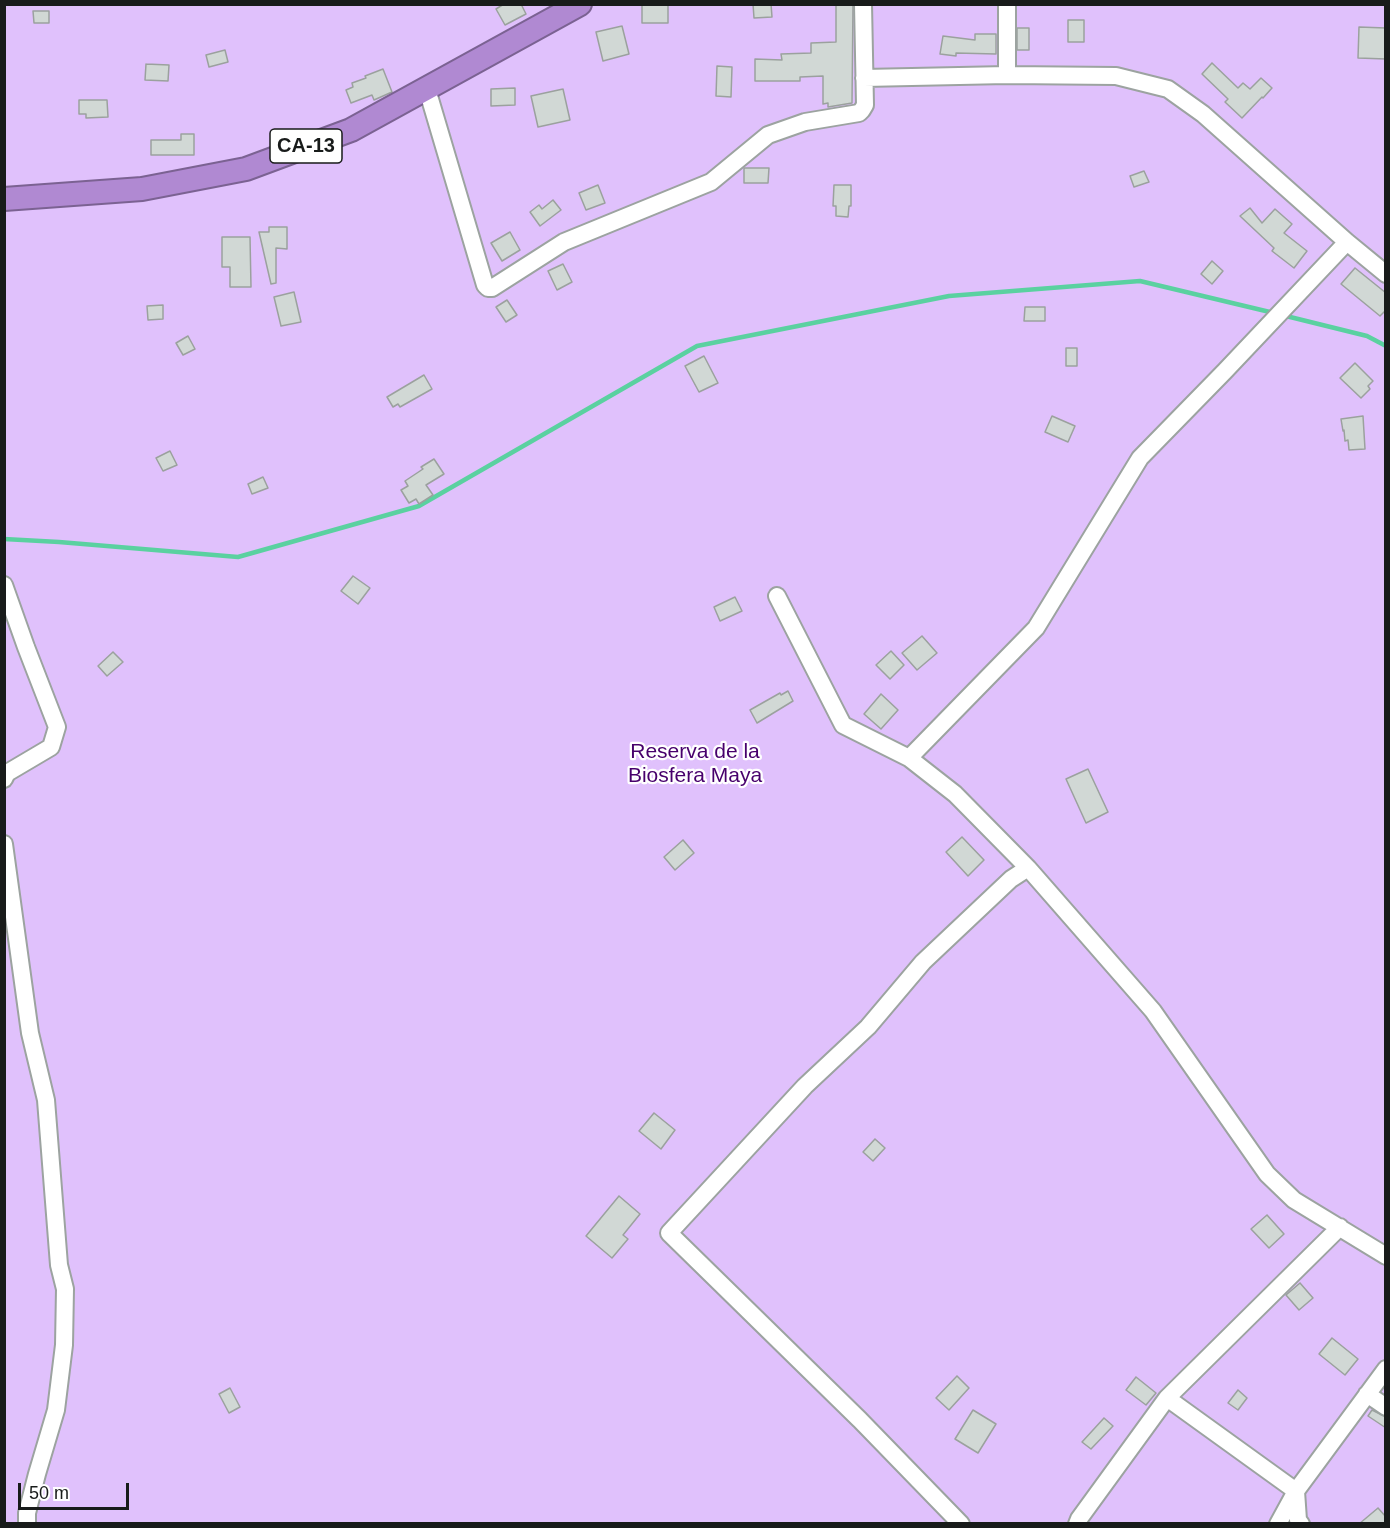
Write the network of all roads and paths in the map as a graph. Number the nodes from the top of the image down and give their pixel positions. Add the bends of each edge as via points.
1 (580, 4) edge
2 (863, 4) edge
3 (1007, 4) edge
4 (1007, 75) junction
5 (864, 78) junction
6 (427, 88) junction
7 (4, 200) edge
8 (1347, 242) junction
9 (1386, 274) edge
10 (4, 585) edge
11 (777, 596) dead end
12 (909, 758) junction
13 (4, 779) edge
14 (4, 844) edge
15 (1028, 868) junction
16 (1340, 1227) junction
17 (1386, 1257) edge
18 (1386, 1369) edge
19 (1367, 1394) junction
20 (1167, 1398) junction
21 (1386, 1407) edge
22 (1296, 1491) junction
23 (27, 1524) edge
24 (962, 1524) edge
25 (1077, 1524) edge
26 (1278, 1524) edge
27 (1300, 1524) edge

1 - 6 highway, CA-13
2 - 5 street
3 - 4 street
4 - 5 street
4 - 8 street via 1116,76 1168,89 1203,114
5 - 6 street via 865,105 859,113 805,122 768,135 711,182 564,242 492,288 485,285
6 - 7 highway, CA-13 via 351,130 246,169 142,189
8 - 9 street
8 - 12 street via 1140,458 1036,628
10 - 13 street via 57,727 51,747 7,772
11 - 12 street via 843,725
12 - 15 street via 955,794
14 - 23 street via 30,1033 50,1129 59,1265 65,1289 64,1345 56,1410
15 - 16 street via 1154,1011 1267,1174 1294,1200
15 - 24 street via 1011,879 923,962 868,1028 805,1086 669,1233
16 - 17 street
16 - 20 street
18 - 19 street
19 - 21 street
19 - 22 street
20 - 22 street
20 - 25 street
22 - 26 street
22 - 27 street

